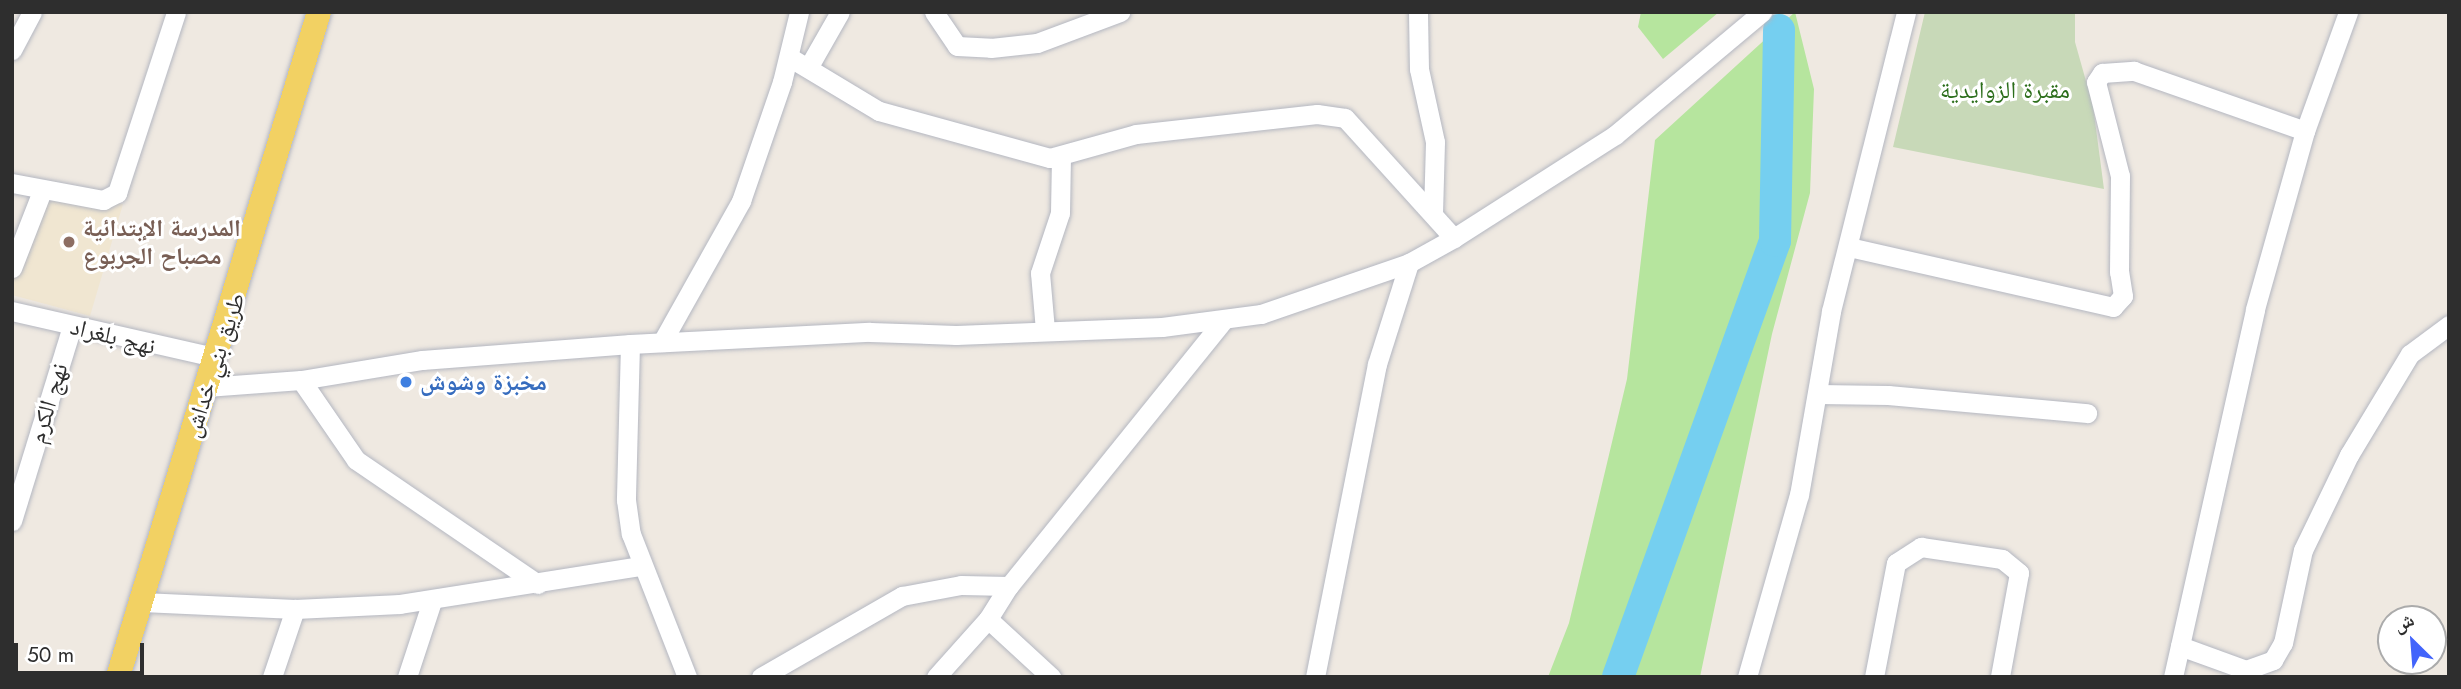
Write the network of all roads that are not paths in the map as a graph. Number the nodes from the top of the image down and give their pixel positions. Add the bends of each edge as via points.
1 (32, 12) edge
2 (176, 12) edge
3 (319, 12) edge
4 (799, 12) edge
5 (840, 12) edge
6 (934, 12) edge
7 (1120, 12) edge
8 (1418, 12) edge
9 (1762, 12) edge
10 (1906, 12) edge
11 (2348, 12) edge
12 (12, 50) edge
13 (789, 57) junction
14 (808, 68) junction
15 (2305, 131) junction
16 (1061, 158) junction
17 (12, 183) edge
18 (42, 191) junction
19 (1433, 214) junction
20 (1454, 238) junction
21 (1849, 247) junction
22 (1409, 263) junction
23 (12, 268) edge
24 (12, 311) edge
25 (1223, 321) junction
26 (2449, 325) edge
27 (72, 326) junction
28 (1045, 330) junction
29 (662, 342) junction
30 (630, 344) junction
31 (215, 357) junction
32 (301, 380) junction
33 (206, 387) junction
34 (1818, 394) junction
35 (2087, 413) dead end
36 (12, 521) edge
37 (641, 566) junction
38 (538, 584) junction
39 (1009, 586) junction
40 (432, 601) junction
41 (142, 602) junction
42 (295, 609) junction
43 (988, 619) junction
44 (2180, 646) junction
45 (118, 677) edge
46 (272, 677) edge
47 (407, 677) edge
48 (687, 677) edge
49 (761, 677) edge
50 (936, 677) edge
51 (1051, 677) edge
52 (1315, 677) edge
53 (1747, 677) edge
54 (1874, 677) edge
55 (2000, 677) edge
56 (2173, 677) edge

1 - 12 street
2 - 18 street via 117,193 103,200
3 - 31 main road, طريق بني خداش
4 - 13 street
5 - 14 street
6 - 7 street via 957,46 991,48 1037,43
8 - 19 street via 1419,69 1435,142
9 - 20 street via 1615,135
10 - 21 street
11 - 15 street
13 - 14 street
13 - 29 street via 741,201
14 - 16 street via 889,114
15 - 21 street via 2134,71 2102,73 2096,82 2120,176 2123,296 2113,307
15 - 44 street via 2255,309
16 - 19 street via 1136,134 1332,115 1359,128
16 - 28 street via 1060,213 1040,273
17 - 18 street
18 - 23 street
19 - 20 street
20 - 22 street
21 - 34 street via 1831,311
22 - 25 street via 1308,300
22 - 52 street via 1377,364
24 - 27 street, نهج بلغراد
25 - 28 street
25 - 39 street
26 - 44 street via 2410,354 2349,455 2303,550 2283,643 2273,660 2246,670
27 - 31 street, نهج بلغراد
27 - 36 street, نهج الكرم
28 - 29 street
29 - 30 street
30 - 32 street via 422,360
30 - 37 street via 626,500
31 - 33 main road, طريق بني خداش
32 - 33 street
32 - 38 street via 356,460
33 - 41 main road, طريق بني خداش
34 - 35 street via 1888,395
34 - 53 street via 1779,574
37 - 38 street
37 - 48 street
38 - 40 street
39 - 43 street
39 - 49 street via 961,585 902,596
40 - 42 street
40 - 47 street
41 - 42 street
41 - 45 main road, طريق بني خداش
42 - 46 street
43 - 50 street
43 - 51 street
44 - 56 street
54 - 55 street via 1896,563 1921,548 2002,559 2019,573

